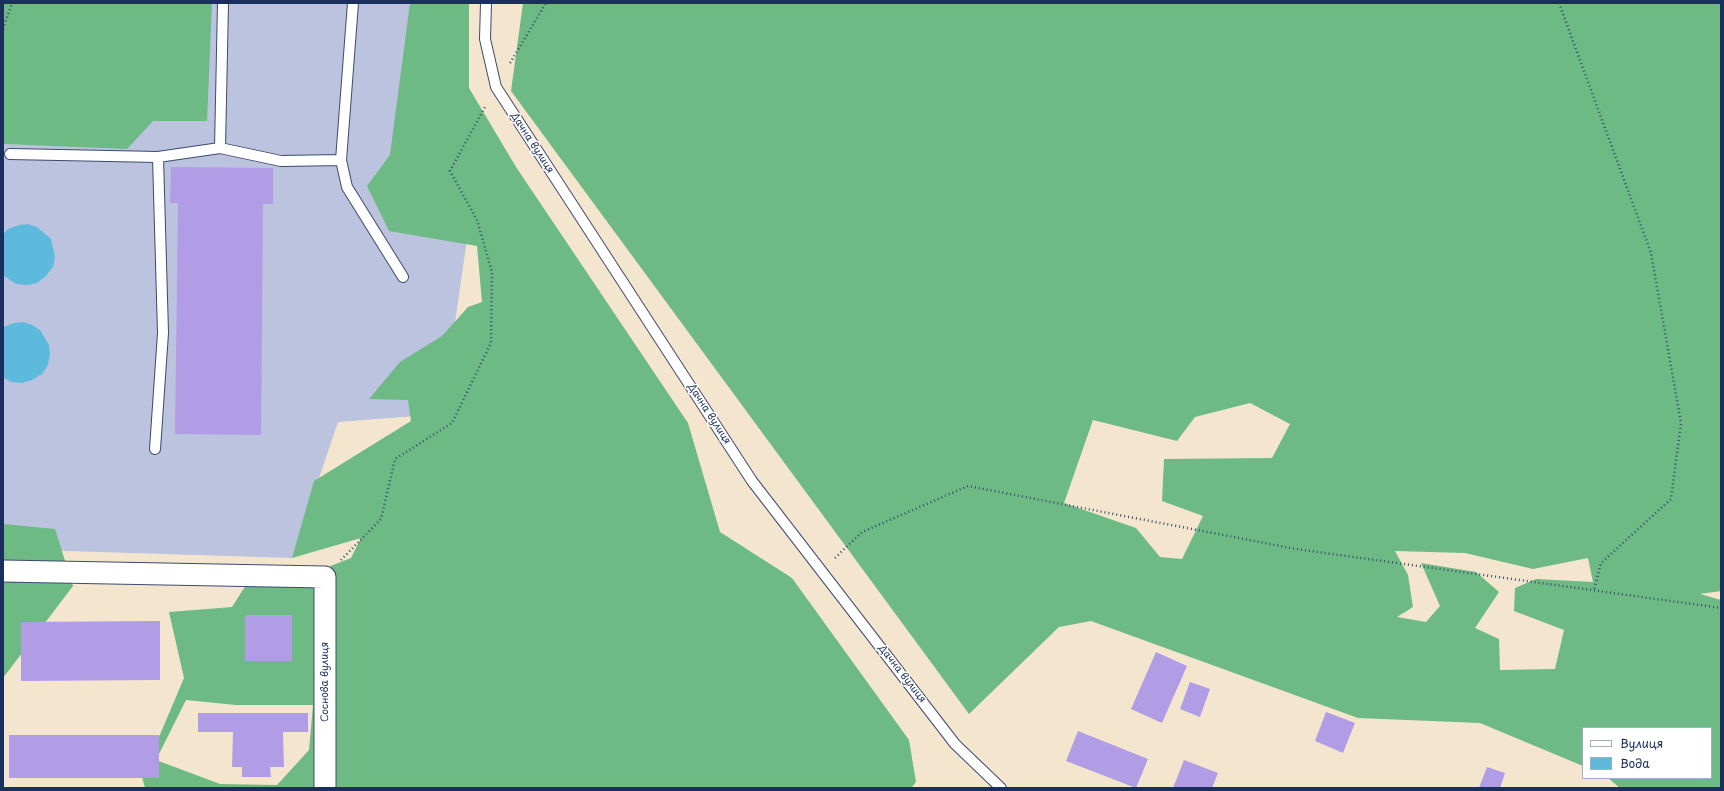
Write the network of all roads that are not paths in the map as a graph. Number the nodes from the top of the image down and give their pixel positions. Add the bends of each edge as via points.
1 (223, 3) edge
2 (353, 3) edge
3 (486, 3) edge
4 (220, 148) junction
5 (10, 154) dead end
6 (158, 157) junction
7 (341, 160) junction
8 (403, 277) dead end
9 (155, 449) dead end
10 (3, 571) edge
11 (325, 788) edge
12 (1001, 788) edge

1 - 4 lane
2 - 7 lane
3 - 12 lane, Дачна вулиця via 485,39 496,87 752,480 956,744
4 - 6 lane
4 - 7 lane via 281,161
5 - 6 lane
6 - 9 lane via 163,333
7 - 8 lane via 347,187
10 - 11 street, Соснова вулиця via 325,577

